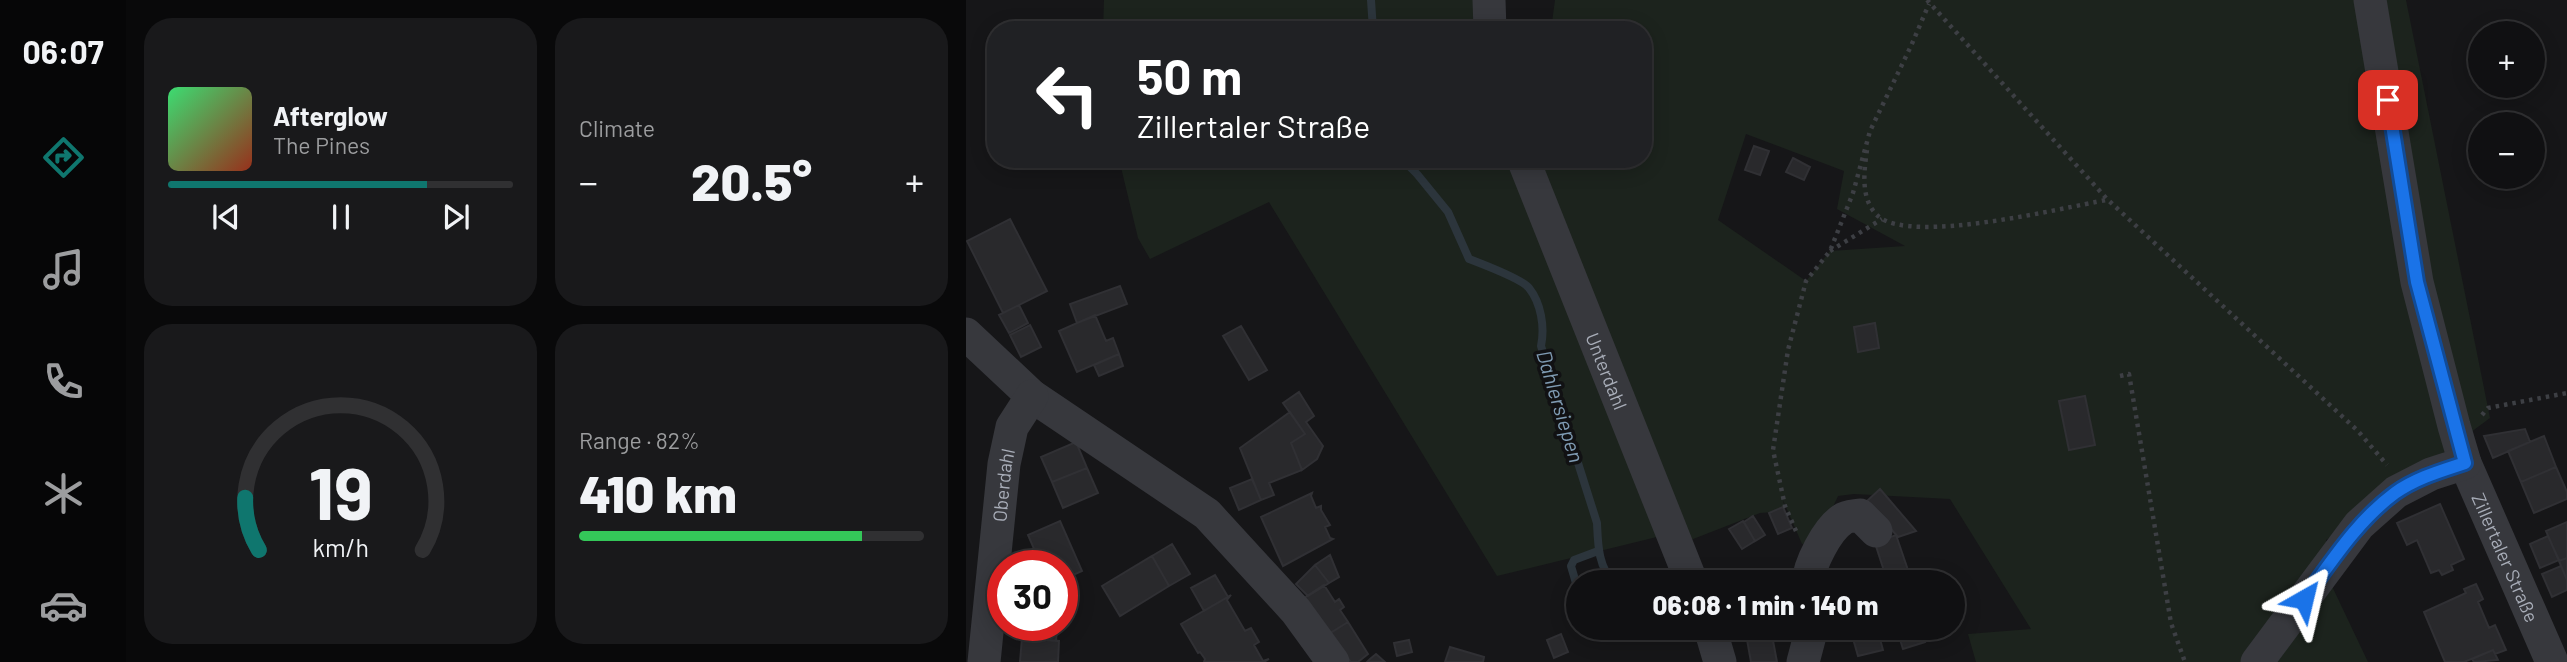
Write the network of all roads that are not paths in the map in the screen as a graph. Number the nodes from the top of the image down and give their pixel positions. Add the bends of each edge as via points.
1 (1489, 0) edge
2 (2370, 0) edge
3 (1490, 21) edge
4 (1527, 168) edge
5 (966, 334) edge
6 (1032, 396) junction
7 (2465, 463) junction
8 (1876, 531) dead end
9 (1687, 570) edge
10 (1812, 570) edge
11 (1714, 640) edge
12 (1809, 640) edge
13 (984, 662) edge
14 (1333, 662) edge
15 (1720, 662) edge
16 (1803, 662) edge
17 (2257, 662) edge
18 (2552, 662) edge

1 - 3 street
2 - 7 street, Zillertaler Straße via 2417,282
4 - 9 street, Unterdahl
5 - 6 street
6 - 13 street, Oberdahl via 1012,427 1004,464
6 - 14 street via 1207,514 1296,611
7 - 17 street via 2396,492 2359,525
7 - 18 street, Zillertaler Straße
8 - 10 street via 1860,515 1844,518 1833,529
11 - 15 street
12 - 16 street

